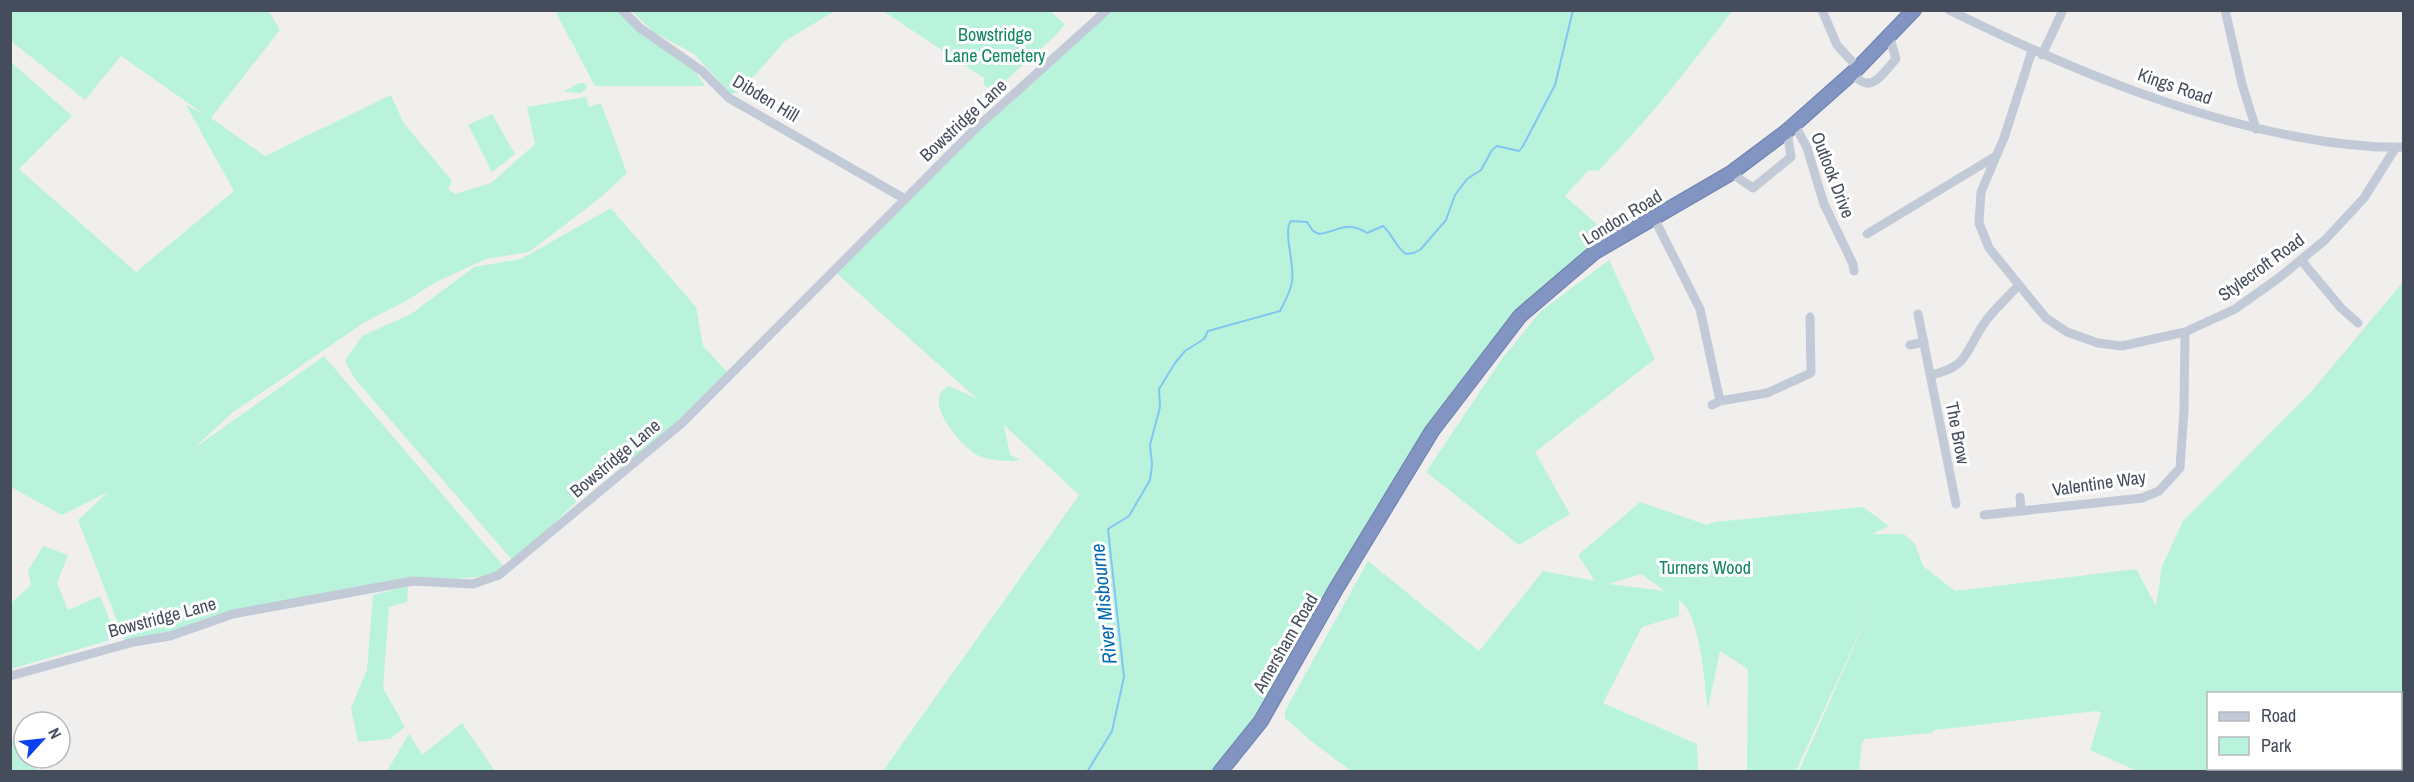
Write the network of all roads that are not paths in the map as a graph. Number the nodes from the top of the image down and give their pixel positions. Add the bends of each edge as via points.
1 (622, 10) edge
2 (1107, 10) edge
3 (1822, 10) edge
4 (1914, 10) edge
5 (1949, 10) edge
6 (2063, 10) edge
7 (2225, 10) edge
8 (1890, 38) junction
9 (2032, 51) junction
10 (2042, 55) junction
11 (1855, 71) junction
12 (1791, 128) junction
13 (2256, 129) junction
14 (2400, 147) edge
15 (1996, 156) junction
16 (1731, 173) junction
17 (905, 199) junction
18 (1654, 218) junction
19 (1868, 234) dead end
20 (2301, 260) junction
21 (1854, 271) dead end
22 (2018, 286) junction
23 (1918, 314) dead end
24 (1810, 317) dead end
25 (2358, 323) dead end
26 (2185, 332) junction
27 (1924, 342) junction
28 (1910, 345) dead end
29 (1930, 375) junction
30 (1964, 493) dead end
31 (2020, 497) dead end
32 (2021, 510) junction
33 (1984, 515) dead end
34 (1373, 527) joint
35 (10, 676) edge
36 (1220, 771) edge

1 - 17 street, Dibden Hill via 640,28 702,71 729,98
2 - 17 street, Bowstridge Lane via 974,130
3 - 11 street via 1836,45
4 - 8 highway, London Road
5 - 9 street, Kings Road
6 - 10 street
7 - 13 street
8 - 11 highway, London Road
8 - 11 street via 1896,59 1874,82 1860,83
9 - 10 street, Kings Road
9 - 15 street, Stylecroft Road
10 - 13 street, Kings Road via 2178,106
11 - 12 highway, London Road
12 - 16 highway, London Road
12 - 16 street via 1791,157 1753,188
12 - 21 street, Outlook Drive via 1807,148 1824,204
13 - 14 street, Kings Road via 2341,144
14 - 20 street, Stylecroft Road via 2364,198
15 - 19 street
15 - 22 street, Stylecroft Road via 1981,192 1979,223 1989,248
16 - 18 highway, London Road
17 - 35 street, Bowstridge Lane via 682,423 499,575 473,584 413,581 233,614 170,636
18 - 24 street via 1700,309 1716,403 1767,393 1811,373
18 - 34 highway, London Road via 1595,252 1520,316 1432,431
20 - 25 street
20 - 26 street, Stylecroft Road via 2235,309
22 - 26 street, Stylecroft Road via 2046,318 2067,332 2098,343 2122,346
22 - 29 street via 1983,325 1964,361
23 - 27 street, The Brow
26 - 32 street, Valentine Way via 2180,468 2159,491 2142,498
27 - 28 street
27 - 29 street, The Brow
29 - 30 street, The Brow via 1955,501
31 - 32 street
32 - 33 street, Valentine Way
34 - 36 highway, Amersham Road via 1261,721

